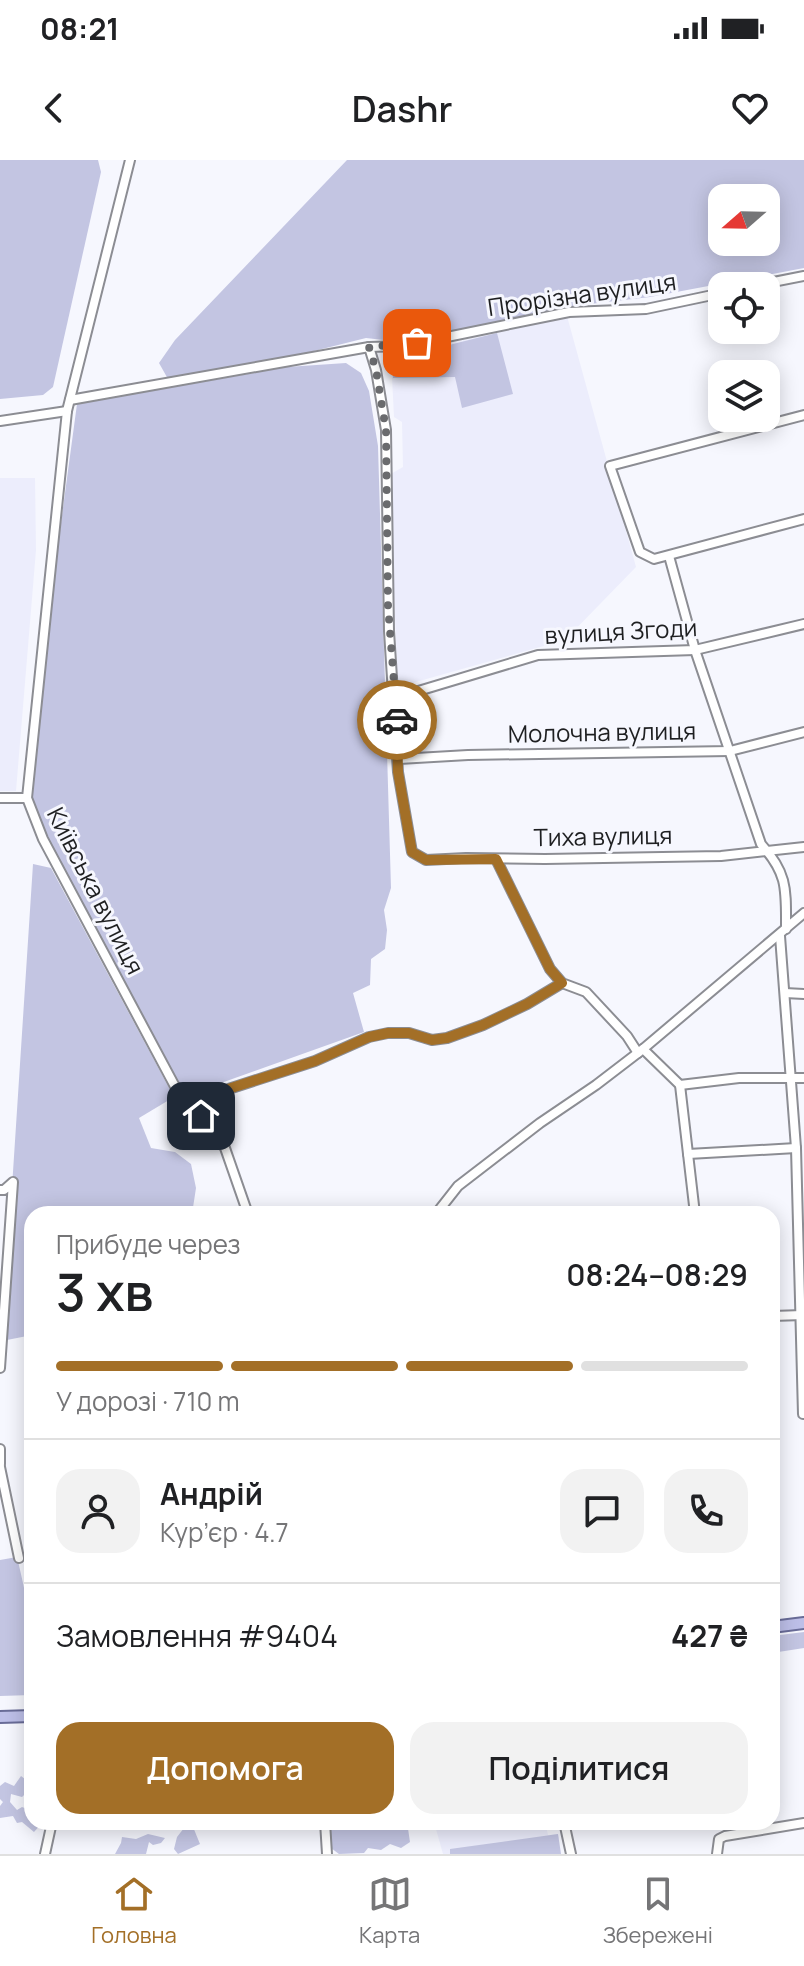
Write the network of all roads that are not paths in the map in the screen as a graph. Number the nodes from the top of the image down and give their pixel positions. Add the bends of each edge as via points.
1 (130, 160) edge
2 (804, 276) edge
3 (780, 281) edge
4 (708, 296) edge
5 (369, 347) junction
6 (70, 400) junction
7 (67, 411) junction
8 (804, 415) edge
9 (0, 421) edge
10 (804, 519) edge
11 (669, 556) junction
12 (804, 624) edge
13 (695, 650) junction
14 (395, 698) junction
15 (804, 732) edge
16 (730, 751) junction
17 (399, 759) junction
18 (0, 798) edge
19 (27, 798) junction
20 (804, 847) edge
21 (769, 850) junction
22 (496, 859) junction
23 (804, 913) edge
24 (783, 933) junction
25 (562, 983) junction
26 (785, 993) junction
27 (804, 994) edge
28 (641, 1051) junction
29 (791, 1076) junction
30 (804, 1078) edge
31 (680, 1085) junction
32 (201, 1116) junction
33 (796, 1148) junction
34 (688, 1154) junction
35 (0, 1190) edge
36 (245, 1206) edge
37 (442, 1206) edge
38 (694, 1206) edge
39 (803, 1315) edge
40 (780, 1316) edge
41 (0, 1368) edge
42 (803, 1414) edge
43 (0, 1449) edge
44 (0, 1466) edge
45 (19, 1558) dead end
46 (804, 1623) edge
47 (780, 1626) edge
48 (24, 1716) edge
49 (0, 1717) edge
50 (804, 1823) edge
51 (780, 1827) edge
52 (50, 1830) edge
53 (326, 1830) edge
54 (566, 1830) edge
55 (761, 1830) edge
56 (45, 1854) edge
57 (327, 1854) edge
58 (571, 1854) edge
59 (717, 1854) edge

1 - 6 street, Київська вулиця
2 - 3 street
4 - 5 street, Прорізна вулиця via 646,309 569,312 403,346
5 - 6 street, Прорізна вулиця
5 - 14 street via 386,430
6 - 7 street, Київська вулиця
7 - 9 street
7 - 19 street, Київська вулиця
8 - 11 street via 610,466 640,552 654,559
10 - 11 street
11 - 13 street
12 - 13 street, вулиця Згоди
13 - 14 street, вулиця Згоди via 538,655
13 - 16 street
14 - 17 street
15 - 16 street, Молочна вулиця
16 - 17 street, Молочна вулиця
16 - 21 street via 761,844
17 - 22 street, Тиха вулиця via 412,852 426,860
18 - 19 street
19 - 32 street, Київська вулиця via 50,852 179,1094
20 - 21 street, Тиха вулиця
21 - 22 street, Тиха вулиця via 721,856
21 - 24 street via 785,887
22 - 25 street via 550,969
23 - 24 street
24 - 26 street
24 - 28 street
25 - 28 street via 586,992
25 - 32 street via 447,1038 378,1035 213,1094
26 - 27 street
26 - 29 street
28 - 31 street
28 - 37 street via 458,1186
29 - 30 street
29 - 31 street
29 - 33 street
31 - 34 street
32 - 36 street, Київська вулиця via 225,1148
33 - 34 street
33 - 39 street
34 - 38 street
35 - 41 street via 13,1182
39 - 40 street
39 - 42 street
43 - 44 street
44 - 45 street
46 - 47 main road
48 - 49 main road
50 - 51 street
52 - 56 street
53 - 57 street
54 - 58 street
55 - 59 street via 719,1839

